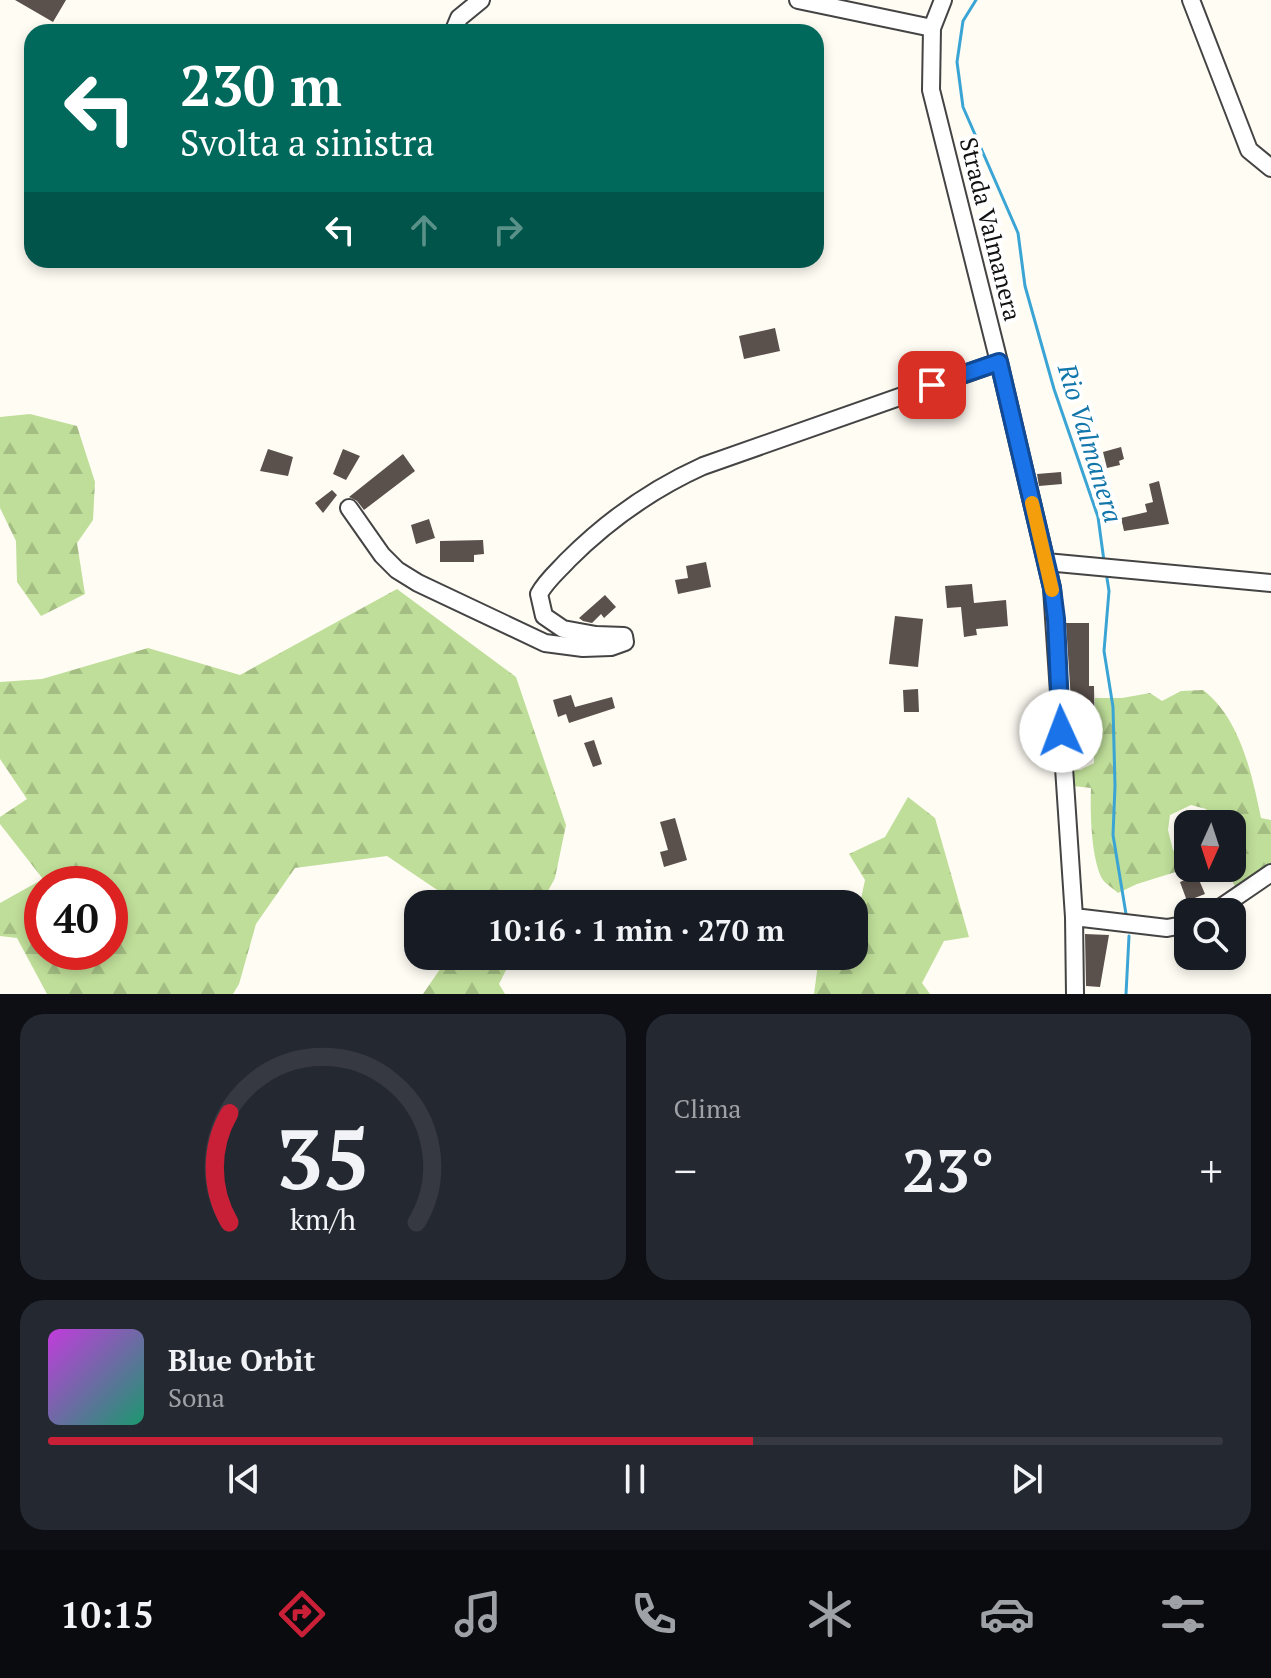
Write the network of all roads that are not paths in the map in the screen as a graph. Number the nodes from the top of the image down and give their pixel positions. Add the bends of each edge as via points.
1 (481, 0) edge
2 (798, 0) edge
3 (943, 0) edge
4 (1191, 0) edge
5 (456, 24) edge
6 (932, 28) junction
7 (1271, 168) edge
8 (999, 362) junction
9 (349, 508) dead end
10 (1046, 562) junction
11 (1271, 583) edge
12 (1271, 873) edge
13 (1234, 898) edge
14 (1074, 917) junction
15 (1174, 927) edge
16 (1075, 994) edge

1 - 5 street
2 - 6 street
3 - 6 street, Strada Valmanera
4 - 7 street via 1249,150
6 - 8 street, Strada Valmanera via 931,90
8 - 9 street via 703,466 632,505 574,554 539,594 544,616 563,629 624,636 625,642 611,647 545,643 406,577 382,555
8 - 10 street, Strada Valmanera
10 - 11 street
10 - 14 street, Strada Valmanera via 1056,619
12 - 13 street
14 - 15 street
14 - 16 street, Strada Valmanera

